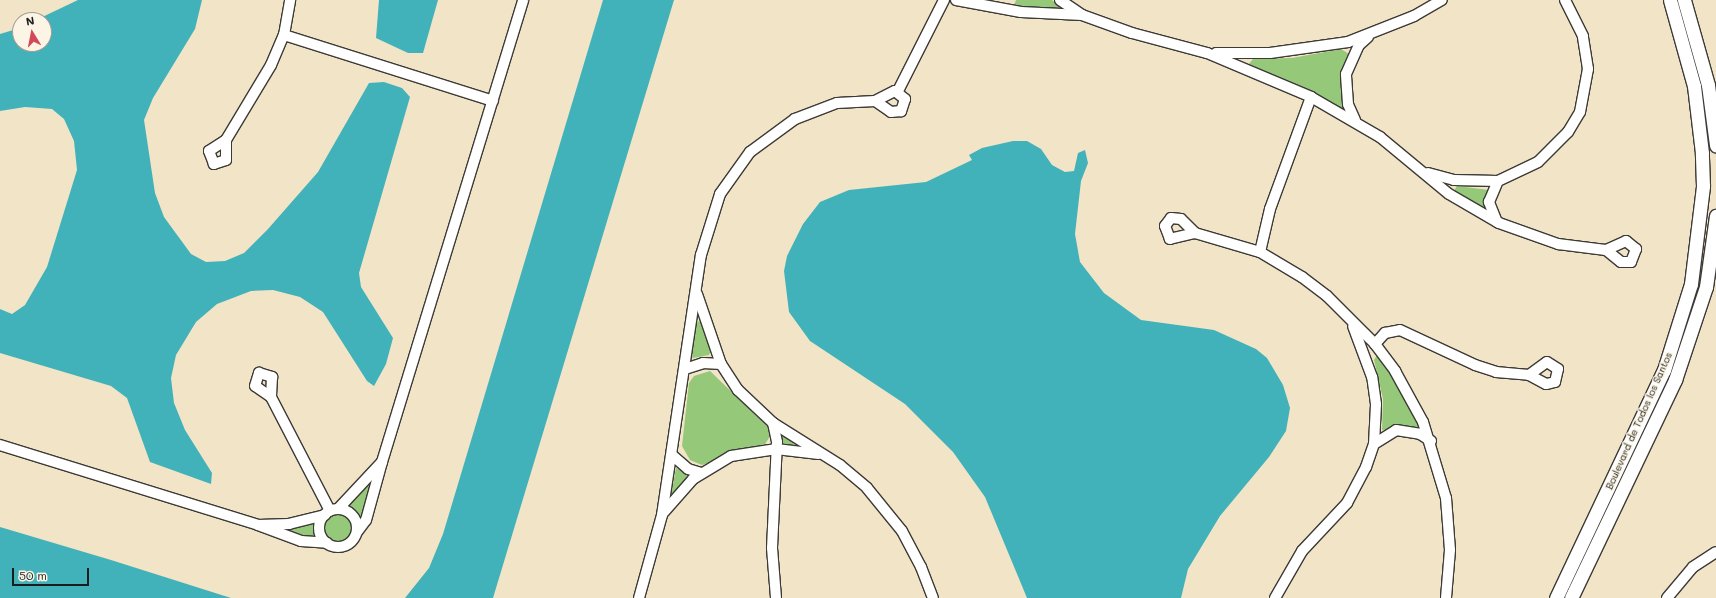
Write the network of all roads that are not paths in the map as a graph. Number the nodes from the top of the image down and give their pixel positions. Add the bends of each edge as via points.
1 (290, 0) edge
2 (523, 0) edge
3 (944, 0) edge
4 (956, 0) edge
5 (1007, 0) edge
6 (1060, 0) edge
7 (1442, 0) edge
8 (1565, 0) edge
9 (1670, 0) edge
10 (1684, 0) edge
11 (990, 7) junction
12 (1082, 15) junction
13 (1373, 34) junction
14 (284, 35) junction
15 (1207, 53) junction
16 (898, 91) junction
17 (1311, 98) junction
18 (493, 101) junction
19 (875, 102) junction
20 (1355, 120) junction
21 (226, 140) dead end
22 (1716, 145) edge
23 (1424, 172) junction
24 (1498, 181) junction
25 (1716, 216) edge
26 (1498, 223) junction
27 (1195, 233) dead end
28 (1606, 250) dead end
29 (1260, 252) junction
30 (695, 288) junction
31 (1350, 320) junction
32 (1375, 344) junction
33 (721, 364) junction
34 (685, 369) junction
35 (1529, 375) dead end
36 (271, 397) dead end
37 (773, 423) junction
38 (1431, 442) junction
39 (1374, 444) junction
40 (0, 445) edge
41 (776, 449) junction
42 (672, 455) junction
43 (826, 456) junction
44 (382, 462) junction
45 (701, 473) junction
46 (331, 512) junction
47 (662, 515) junction
48 (258, 526) junction
49 (356, 532) junction
50 (328, 543) junction
51 (1716, 552) edge
52 (639, 598) edge
53 (776, 598) edge
54 (933, 598) edge
55 (1275, 598) edge
56 (1446, 598) edge
57 (1556, 598) edge
58 (1571, 598) edge
59 (1667, 598) edge

1 - 14 street
2 - 18 street
3 - 16 street
4 - 11 street
5 - 11 street
6 - 12 street
7 - 13 street
8 - 24 street via 1586,49 1588,70 1580,112 1556,148 1538,162
9 - 57 street, Boulevard de Todos los Santos via 1694,86 1702,153 1703,186 1691,284 1664,370
10 - 22 street via 1708,84
11 - 12 street
12 - 15 street via 1132,34
13 - 15 street via 1304,50 1232,55
13 - 20 street via 1359,45 1346,74 1348,104
14 - 18 street
14 - 21 street via 258,91
15 - 17 street
16 - 19 street
16 - 19 street via 906,102 897,113
17 - 20 street
17 - 29 street via 1270,209
18 - 44 street
19 - 30 street via 854,100 814,109 771,134 750,152 720,194 710,219
20 - 23 street
23 - 24 street via 1454,180
23 - 26 street via 1465,205
24 - 26 street via 1489,202
25 - 58 street, Boulevard de Todos los Santos via 1706,287 1675,380
26 - 28 street via 1558,244
27 - 29 street
29 - 31 street via 1327,296
30 - 33 street
30 - 34 street
31 - 32 street
31 - 39 street via 1372,376 1376,404
32 - 35 street via 1385,333 1400,330 1475,365 1496,372
32 - 38 street via 1412,398
33 - 34 street via 703,363
33 - 37 street via 743,395
34 - 42 street
36 - 46 street
37 - 41 street
37 - 43 street
38 - 39 street via 1420,434 1396,430
38 - 56 street via 1449,522
39 - 55 street via 1364,473 1347,503 1302,552
40 - 48 street
41 - 43 street
41 - 45 street via 731,456
41 - 53 street via 772,548
42 - 45 street via 688,469
42 - 47 street
43 - 54 street via 867,488 888,513 912,549
44 - 46 street
44 - 49 street via 366,520
45 - 47 street
46 - 48 street via 289,524
46 - 49 street via 354,518
46 - 50 street via 319,530
47 - 52 street
48 - 50 street via 301,541
49 - 50 street via 347,545
51 - 59 street via 1693,567

